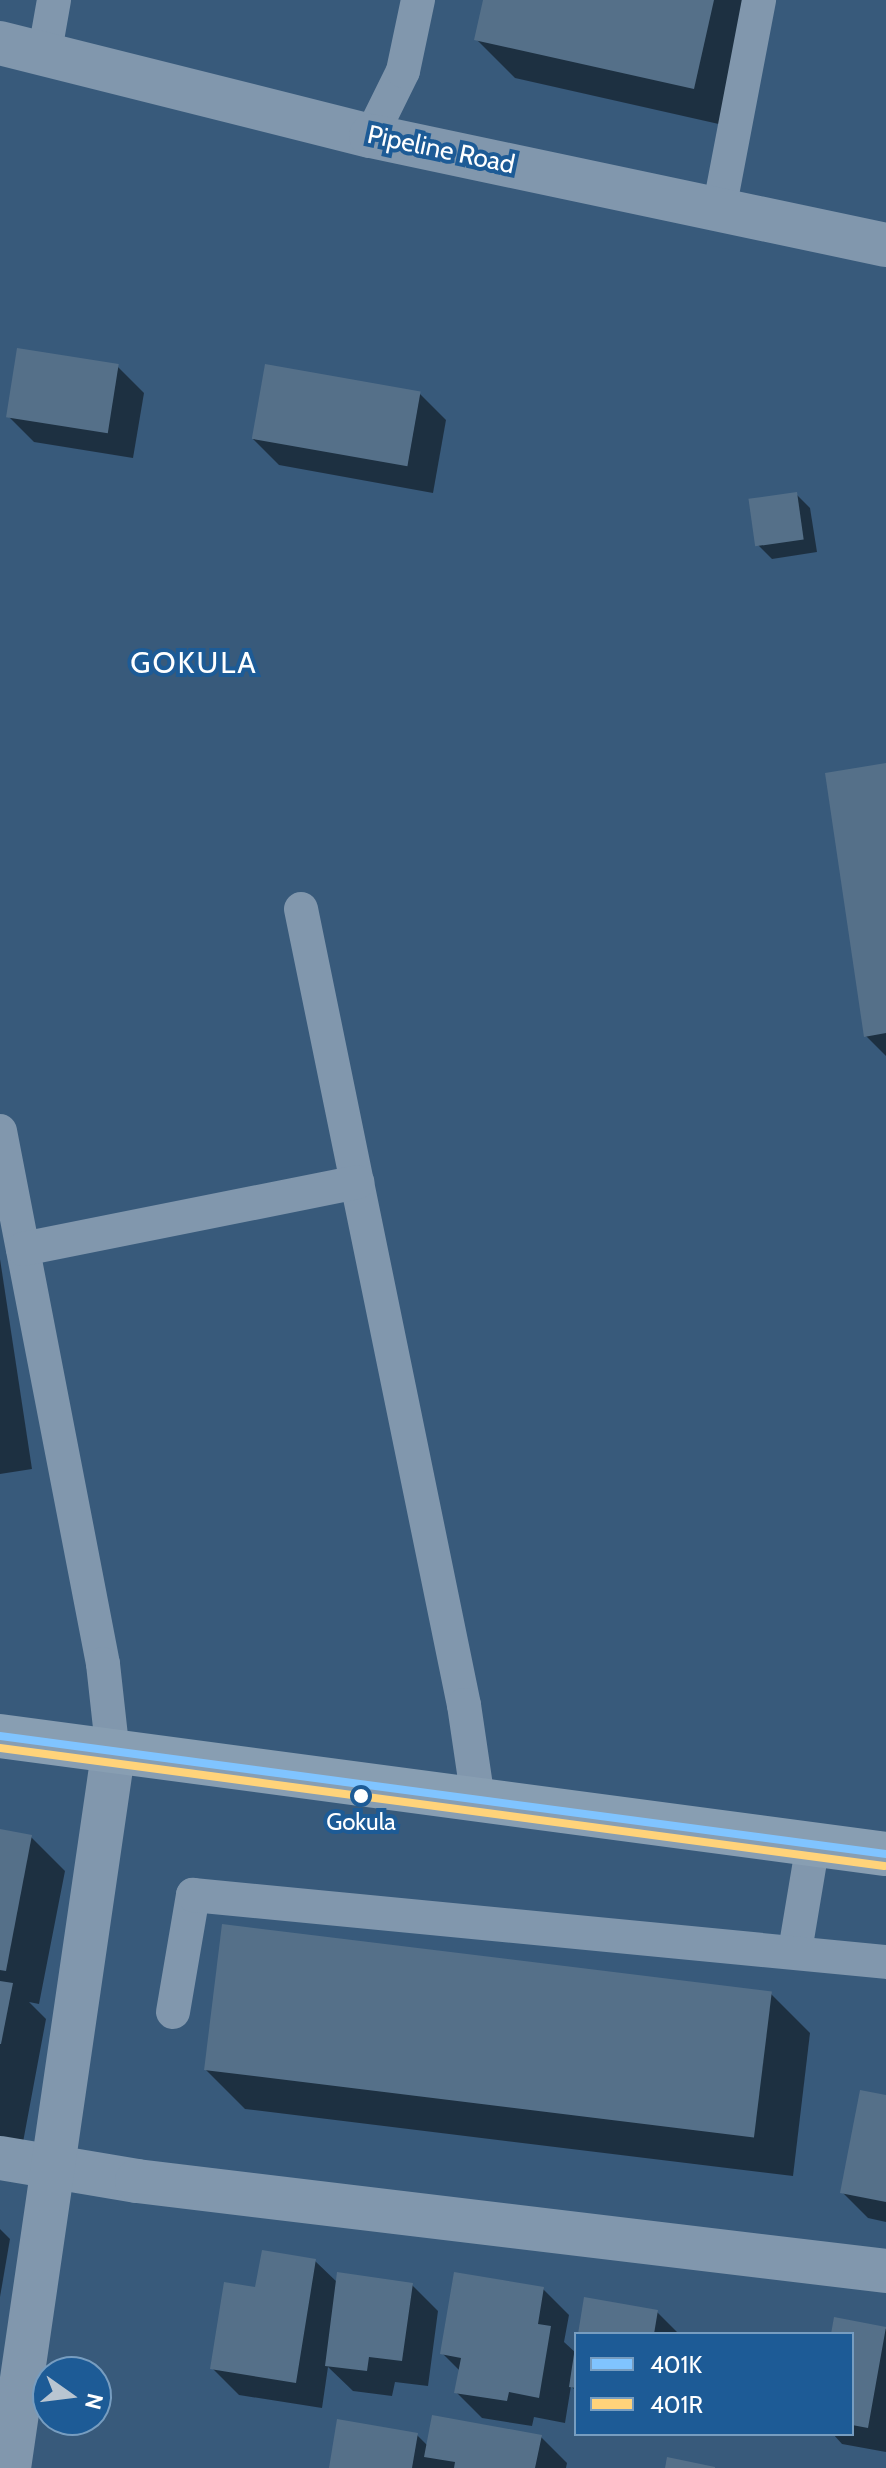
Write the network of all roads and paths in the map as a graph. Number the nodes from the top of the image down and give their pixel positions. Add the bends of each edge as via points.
1 (54, 0) edge
2 (418, 0) edge
3 (759, 0) edge
4 (0, 43) edge
5 (45, 51) junction
6 (371, 136) junction
7 (719, 210) junction
8 (886, 245) edge
9 (301, 909) dead end
10 (0, 1131) edge
11 (357, 1182) junction
12 (23, 1249) junction
13 (0, 1736) edge
14 (113, 1754) junction
15 (478, 1800) junction
16 (813, 1843) junction
17 (886, 1854) edge
18 (795, 1951) junction
19 (886, 1962) edge
20 (173, 2012) dead end
21 (0, 2158) edge
22 (49, 2167) junction
23 (886, 2271) edge
24 (9, 2468) edge

1 - 5 lane
2 - 6 lane via 403,71
3 - 7 lane
4 - 5 street, Pipeline Road
5 - 6 street, Pipeline Road
6 - 7 street, Pipeline Road
7 - 8 street, Pipeline Road
9 - 11 lane
10 - 12 lane
11 - 12 lane
11 - 15 lane via 464,1705
12 - 14 lane via 103,1664
13 - 14 main road
14 - 15 main road
14 - 22 street
15 - 16 main road
16 - 17 main road
16 - 18 lane
18 - 19 lane
18 - 20 lane via 193,1895
21 - 22 street
22 - 23 street
22 - 24 street

